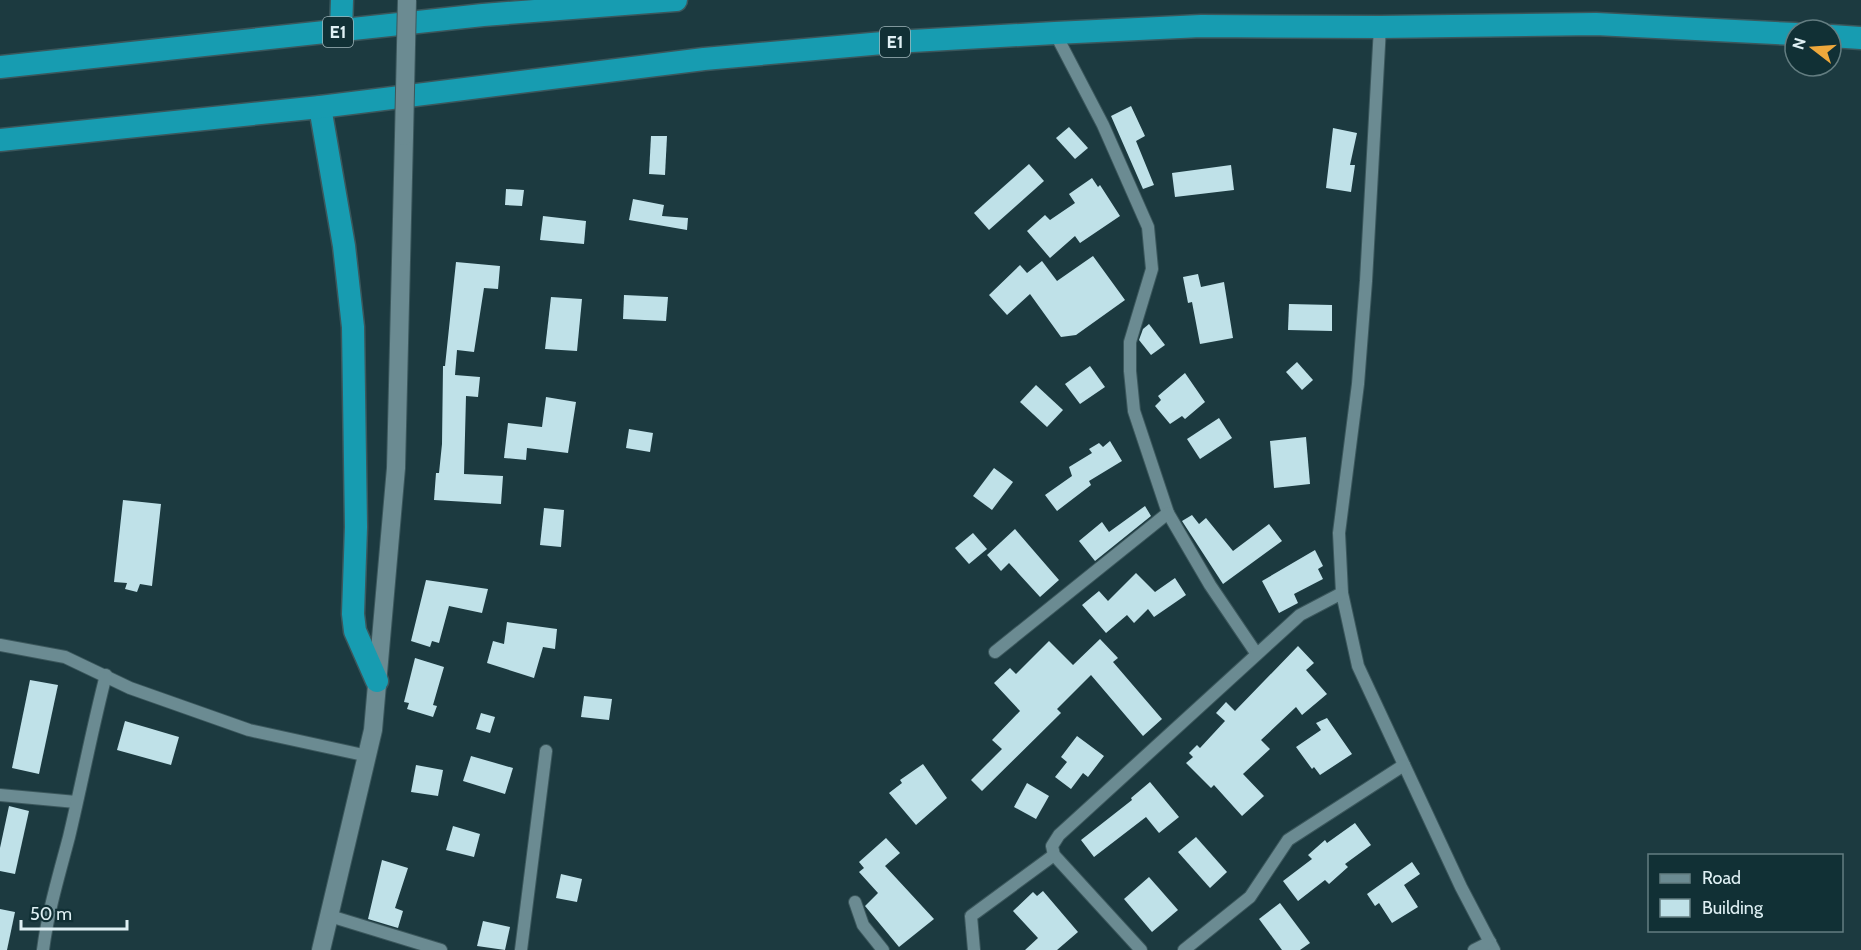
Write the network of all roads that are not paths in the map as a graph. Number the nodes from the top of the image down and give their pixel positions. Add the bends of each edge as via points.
1 (342, 0) edge
2 (407, 0) edge
3 (676, 0) edge
4 (1380, 27) junction
5 (341, 31) junction
6 (1055, 33) junction
7 (1783, 33) edge
8 (1843, 37) edge
9 (1861, 38) edge
10 (0, 67) edge
11 (320, 108) junction
12 (0, 140) edge
13 (1168, 513) junction
14 (1342, 593) junction
15 (0, 645) edge
16 (995, 652) dead end
17 (1256, 653) junction
18 (106, 675) junction
19 (376, 681) junction
20 (546, 751) dead end
21 (368, 756) junction
22 (1404, 765) junction
23 (0, 795) edge
24 (76, 802) junction
25 (1054, 855) junction
26 (855, 902) dead end
27 (330, 916) junction
28 (1492, 946) edge
29 (43, 950) edge
30 (321, 950) edge
31 (441, 950) edge
32 (521, 950) edge
33 (883, 950) edge
34 (974, 950) edge
35 (1141, 950) edge
36 (1184, 950) edge
37 (1474, 950) edge

1 - 5 highway
2 - 19 main road, bridge via 396,468
3 - 5 highway, E1
4 - 6 highway, E1 via 1201,26
4 - 7 highway, E1 via 1596,24
4 - 14 street via 1358,384 1339,533
5 - 10 highway, E1
6 - 11 highway, E1 via 704,59
6 - 13 street via 1103,125 1148,227 1152,269 1130,342 1130,371 1134,411
8 - 9 highway
11 - 12 highway, E1
11 - 19 highway via 341,225 353,327 356,527 353,614 355,631
13 - 16 street
13 - 17 street
14 - 17 street via 1300,615
14 - 22 street via 1358,666
15 - 18 street via 65,657
17 - 25 street via 1059,836 1052,846
18 - 21 street via 130,688 249,730
18 - 24 street
19 - 21 main road
20 - 32 street
21 - 27 main road
22 - 28 street
22 - 36 street via 1288,840 1250,897
23 - 24 street
24 - 29 street via 47,913
25 - 34 street via 972,916
25 - 35 street
26 - 33 street via 863,925
27 - 30 main road
27 - 31 street
28 - 37 street

